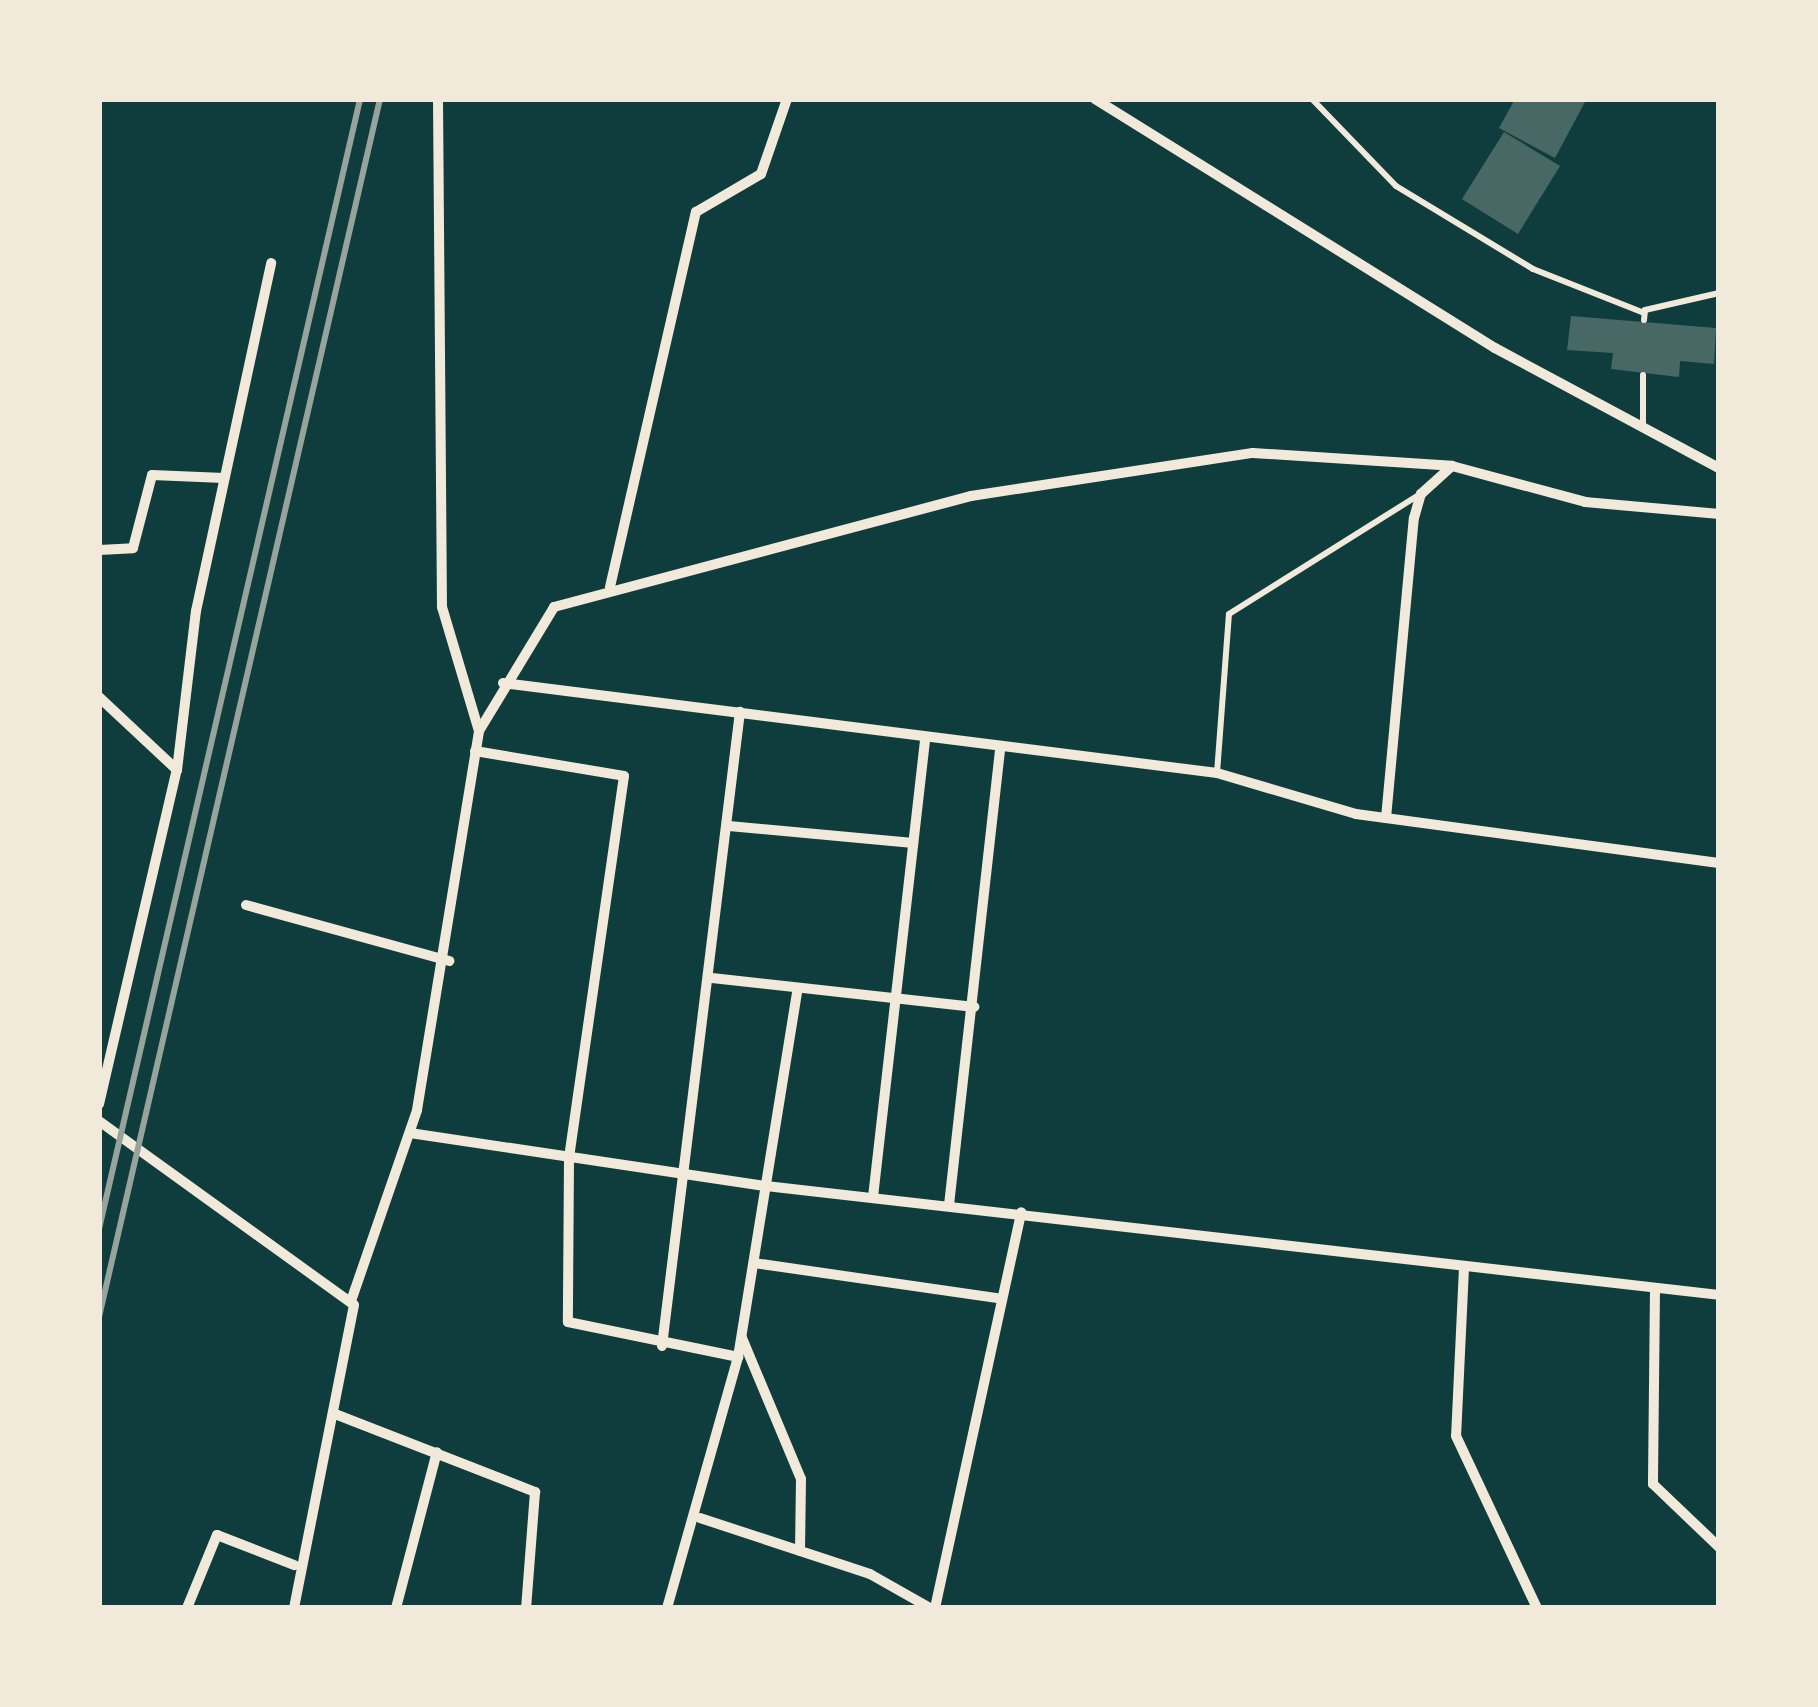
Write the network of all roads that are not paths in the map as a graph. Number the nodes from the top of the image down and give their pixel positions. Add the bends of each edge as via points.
1 (437, 99) edge
2 (787, 99) edge
3 (1095, 99) edge
4 (1312, 99) edge
5 (271, 262) dead end
6 (1719, 293) edge
7 (1643, 375) dead end
8 (1642, 428) junction
9 (1452, 466) junction
10 (1719, 468) edge
11 (224, 478) junction
12 (1421, 494) junction
13 (1719, 514) edge
14 (99, 550) edge
15 (610, 587) junction
16 (503, 682) junction
17 (99, 697) edge
18 (740, 712) junction
19 (479, 731) junction
20 (925, 739) junction
21 (1000, 749) junction
22 (475, 751) junction
23 (178, 770) junction
24 (1217, 773) junction
25 (1386, 818) junction
26 (729, 826) junction
27 (913, 844) junction
28 (1719, 863) edge
29 (246, 905) dead end
30 (449, 962) junction
31 (712, 978) junction
32 (799, 988) junction
33 (896, 1000) junction
34 (974, 1007) junction
35 (99, 1104) edge
36 (99, 1121) edge
37 (410, 1133) junction
38 (569, 1159) junction
39 (689, 1175) junction
40 (766, 1186) junction
41 (873, 1197) junction
42 (949, 1205) junction
43 (1021, 1212) junction
44 (754, 1264) junction
45 (1464, 1268) junction
46 (1654, 1289) junction
47 (1719, 1295) edge
48 (997, 1298) junction
49 (351, 1301) junction
50 (742, 1336) junction
51 (662, 1346) junction
52 (738, 1358) junction
53 (334, 1414) junction
54 (437, 1452) junction
55 (700, 1518) junction
56 (1719, 1547) edge
57 (800, 1550) junction
58 (294, 1565) junction
59 (187, 1608) edge
60 (294, 1608) edge
61 (396, 1608) edge
62 (526, 1608) edge
63 (667, 1608) edge
64 (933, 1608) edge
65 (1537, 1608) edge

1 - 19 street via 442,608
2 - 15 street via 761,175 696,212
3 - 8 street
4 - 6 lane via 1396,185 1533,269 1644,316
5 - 11 street
7 - 8 lane
8 - 10 street
9 - 12 street
9 - 13 street via 1585,502
9 - 15 street via 1272,452 1120,472 971,496
11 - 14 street via 152,475 133,548
11 - 23 street
12 - 24 lane via 1229,614
12 - 25 street
15 - 16 street via 554,607
16 - 18 street
16 - 19 street
17 - 23 street
18 - 20 street
18 - 26 street
19 - 22 street
20 - 21 street
20 - 27 street
21 - 24 street
21 - 34 street
22 - 30 street
22 - 38 street via 624,776
23 - 35 street
24 - 25 street
25 - 28 street
26 - 27 street
26 - 31 street
27 - 33 street
29 - 30 street
30 - 37 street
31 - 32 street
31 - 39 street
32 - 33 street
32 - 40 street
33 - 34 street
33 - 41 street
34 - 42 street
36 - 49 street
37 - 38 street
37 - 49 street
38 - 39 street
38 - 51 street via 568,1322
39 - 40 street
39 - 51 street
40 - 41 street
40 - 44 street
41 - 42 street
42 - 43 street
43 - 45 street
43 - 48 street
44 - 48 street
44 - 50 street
45 - 46 street
45 - 65 street via 1456,1436
46 - 47 street
46 - 56 street via 1652,1484
48 - 64 street
49 - 53 street
50 - 52 street
50 - 57 street via 801,1479
51 - 52 street
52 - 55 street
53 - 54 street
53 - 58 street
54 - 61 street
54 - 62 street via 535,1492
55 - 57 street
55 - 63 street
57 - 64 street
58 - 59 street via 217,1535
58 - 60 street

